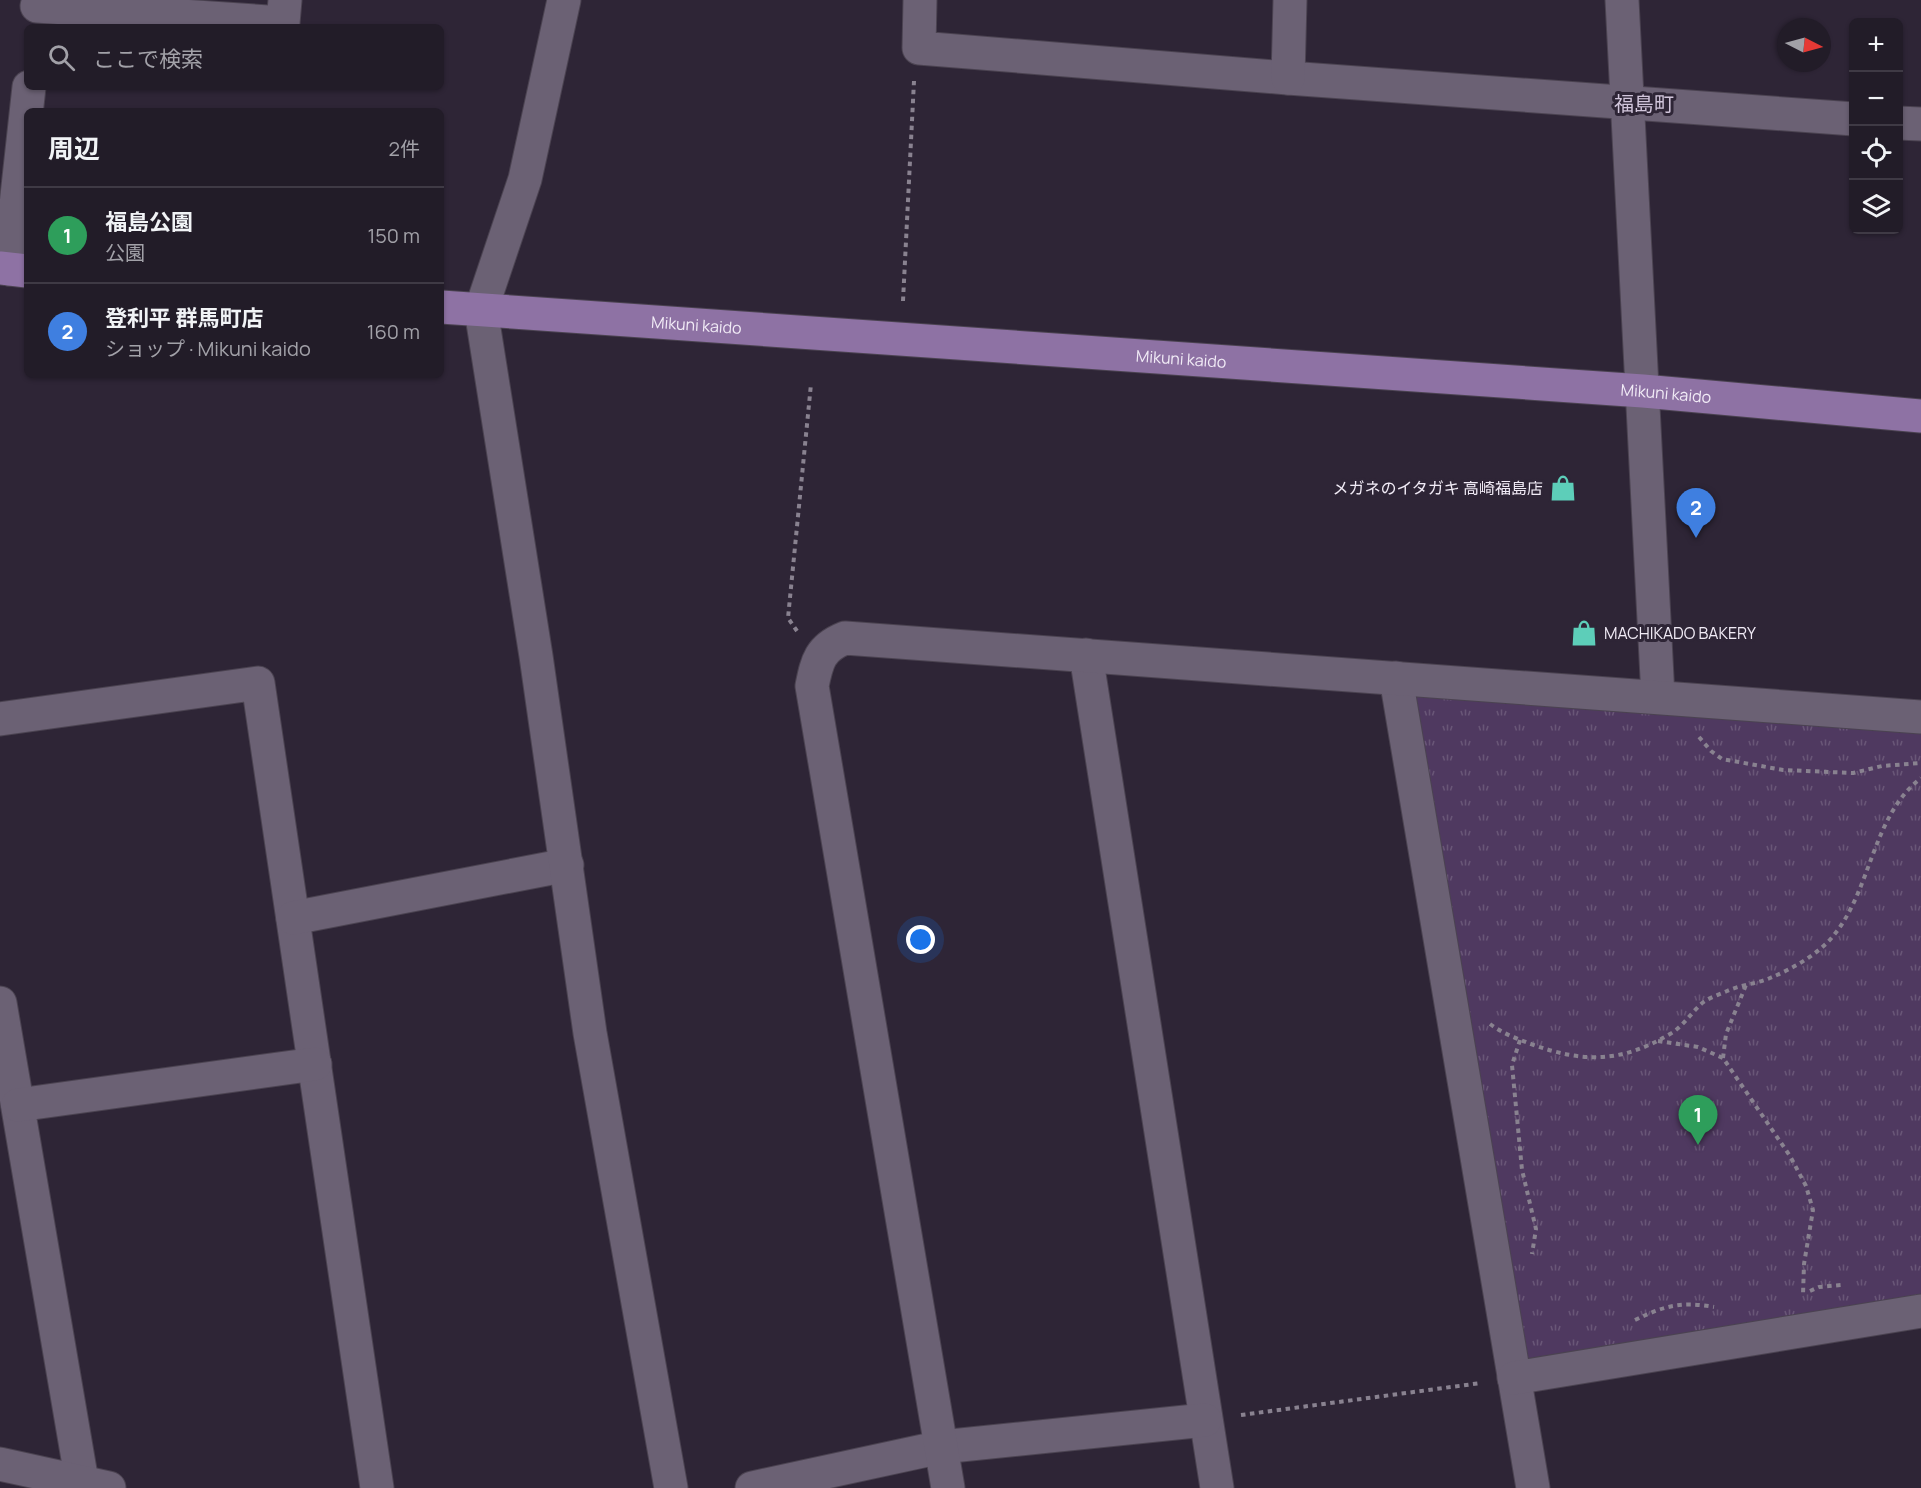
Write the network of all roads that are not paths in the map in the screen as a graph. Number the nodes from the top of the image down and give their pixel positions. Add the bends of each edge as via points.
1 (285, 0) edge
2 (564, 0) edge
3 (920, 0) edge
4 (1290, 0) edge
5 (1622, 0) edge
6 (37, 11) edge
7 (1287, 78) junction
8 (29, 90) edge
9 (1626, 102) junction
10 (27, 108) edge
11 (1849, 119) edge
12 (1903, 123) edge
13 (1921, 124) edge
14 (24, 141) edge
15 (12, 269) edge
16 (444, 307) edge
17 (480, 310) junction
18 (1642, 391) junction
19 (1921, 416) edge
20 (1086, 655) junction
21 (1396, 678) junction
22 (1658, 697) junction
23 (1921, 717) edge
24 (0, 718) edge
25 (567, 865) junction
26 (293, 918) junction
27 (0, 1003) edge
28 (315, 1064) junction
29 (18, 1105) junction
30 (1921, 1311) edge
31 (1514, 1378) junction
32 (1205, 1420) junction
33 (941, 1447) junction
34 (0, 1464) edge
35 (96, 1485) edge
36 (377, 1488) edge
37 (671, 1488) edge
38 (752, 1488) edge
39 (948, 1488) edge
40 (1217, 1488) edge
41 (1533, 1488) edge

1 - 6 street via 283,23
2 - 17 street via 525,179
3 - 7 street via 919,48
4 - 7 street
5 - 9 street
7 - 9 street
8 - 10 street
9 - 11 street
9 - 18 street
12 - 13 street
14 - 15 street
16 - 17 main road, Mikuni kaido
17 - 18 main road, Mikuni kaido
17 - 25 street
18 - 19 main road, Mikuni kaido
18 - 22 street
20 - 21 street
20 - 32 street
20 - 33 street via 845,638 832,643 818,660 812,686
21 - 22 street
21 - 31 street
22 - 23 street
24 - 26 street via 258,683
25 - 26 street
25 - 37 street via 590,1034
26 - 28 street
27 - 29 street
28 - 29 street
28 - 36 street
29 - 35 street
30 - 31 street
31 - 41 street
32 - 33 street
32 - 40 street
33 - 38 street
33 - 39 street
34 - 35 street

